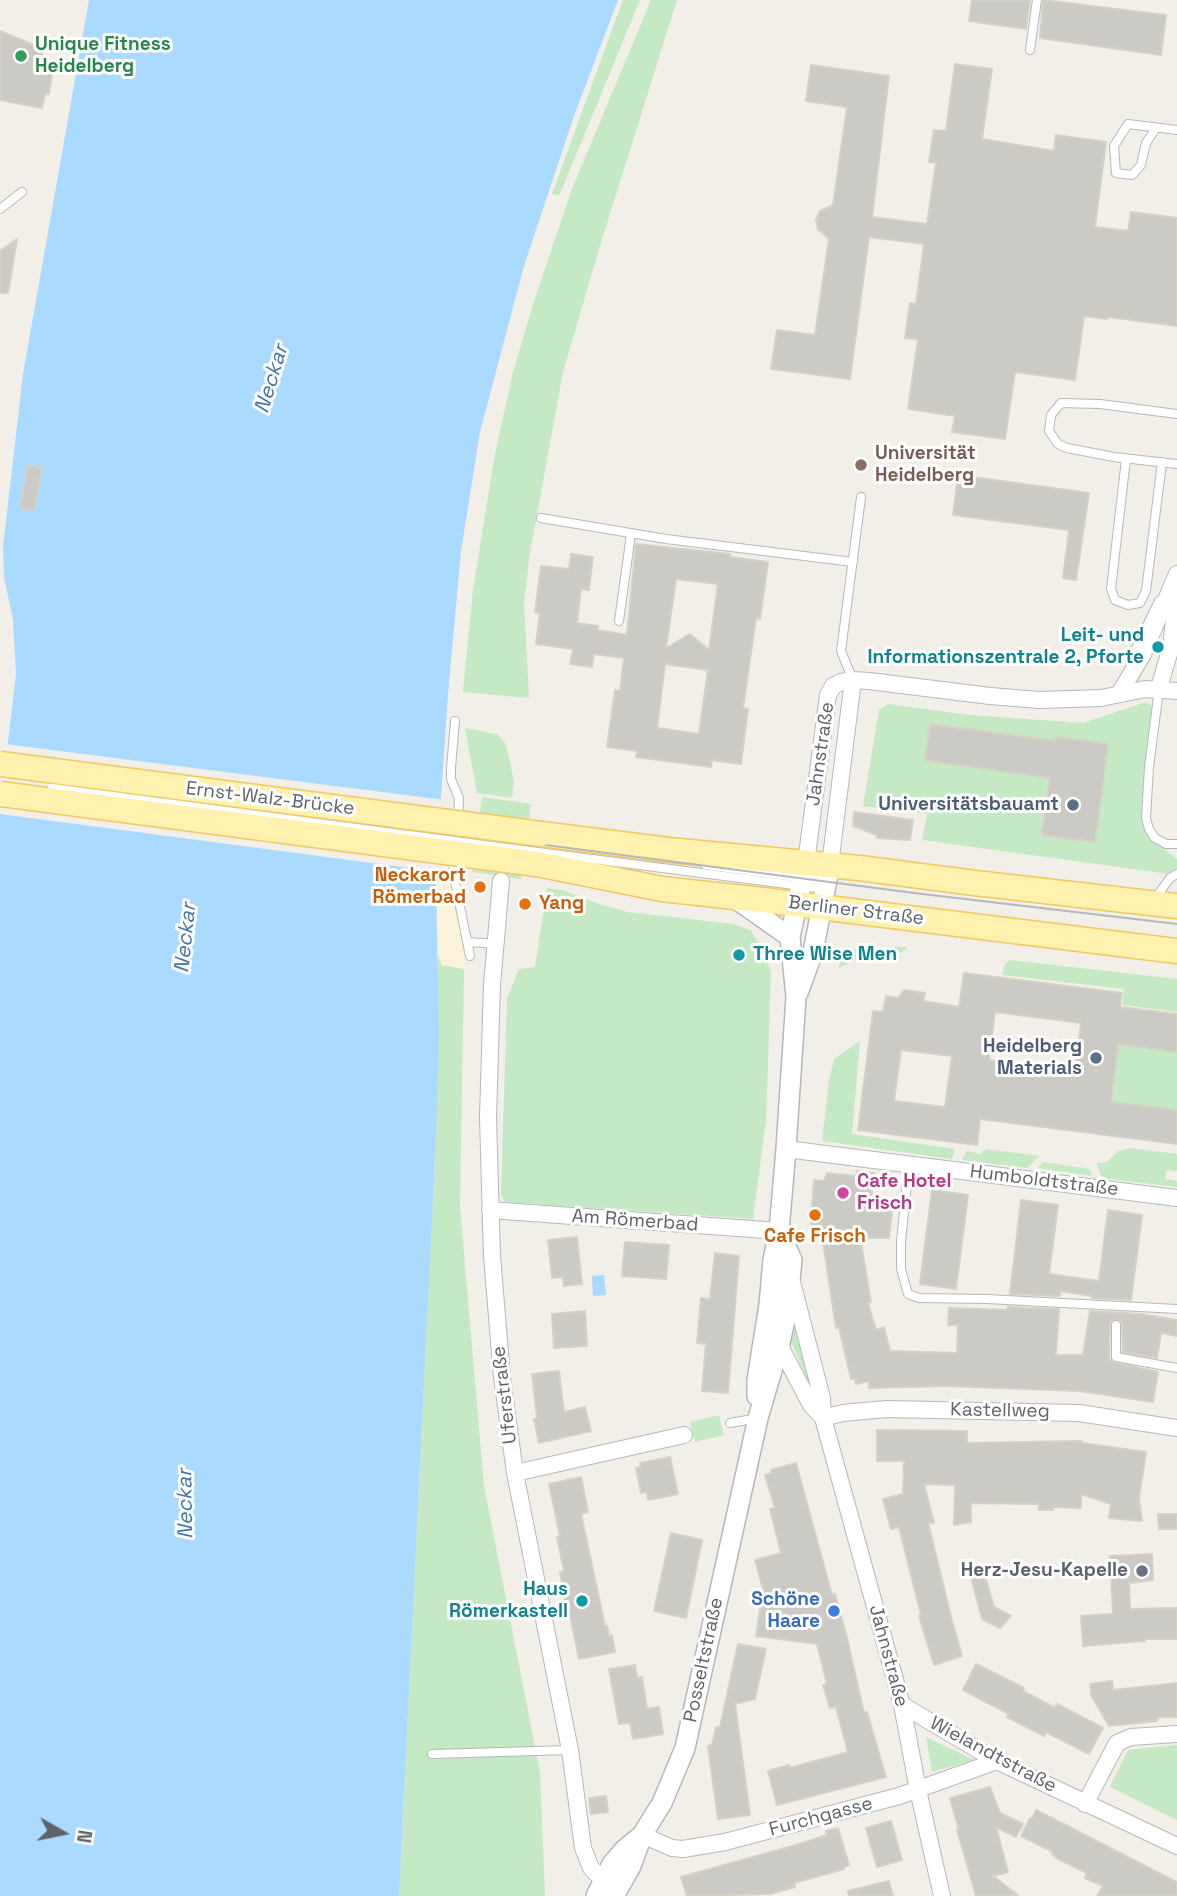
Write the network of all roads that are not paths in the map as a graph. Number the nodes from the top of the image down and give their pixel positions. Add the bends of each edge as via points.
1 (1037, 0) edge
2 (1030, 50) dead end
3 (1156, 128) junction
4 (1177, 130) edge
5 (22, 192) dead end
6 (0, 209) edge
7 (1177, 414) edge
8 (1126, 458) junction
9 (1163, 462) junction
10 (1177, 464) edge
11 (861, 497) dead end
12 (541, 518) dead end
13 (631, 534) junction
14 (853, 562) junction
15 (1177, 573) edge
16 (1177, 593) edge
17 (619, 621) dead end
18 (1154, 627) junction
19 (1173, 632) junction
20 (1131, 672) junction
21 (853, 680) junction
22 (1158, 688) junction
23 (1177, 691) edge
24 (1119, 694) junction
25 (455, 721) dead end
26 (0, 764) edge
27 (0, 774) edge
28 (41, 787) dead end
29 (0, 794) edge
30 (1177, 844) edge
31 (539, 848) junction
32 (1177, 874) edge
33 (501, 881) dead end
34 (814, 884) junction
35 (732, 897) junction
36 (1152, 903) junction
37 (1177, 906) edge
38 (790, 937) junction
39 (469, 942) junction
40 (495, 944) junction
41 (1177, 951) edge
42 (470, 956) dead end
43 (796, 997) junction
44 (786, 1149) junction
45 (909, 1164) junction
46 (1177, 1198) edge
47 (490, 1210) junction
48 (779, 1231) junction
49 (791, 1279) junction
50 (769, 1305) junction
51 (1177, 1309) edge
52 (1116, 1325) dead end
53 (780, 1343) junction
54 (1177, 1368) edge
55 (758, 1418) junction
56 (823, 1419) junction
57 (730, 1423) dead end
58 (1177, 1428) edge
59 (684, 1434) dead end
60 (514, 1473) junction
61 (902, 1705) junction
62 (1177, 1734) edge
63 (570, 1750) junction
64 (432, 1754) dead end
65 (997, 1761) junction
66 (918, 1790) junction
67 (1085, 1804) junction
68 (642, 1835) junction
69 (1177, 1846) edge
70 (599, 1888) edge
71 (614, 1896) edge
72 (942, 1896) edge

1 - 2 lane
3 - 3 lane via 1128,124 1114,146 1116,173 1132,175
3 - 4 lane
5 - 6 lane
7 - 8 lane via 1073,402 1061,403 1051,415 1049,431 1058,444
8 - 9 lane
8 - 9 lane via 1111,589 1115,600 1128,605 1140,603 1146,591
9 - 10 lane
11 - 14 lane
12 - 13 lane
13 - 14 lane
13 - 17 lane
14 - 21 lane via 841,651
15 - 18 street
15 - 20 lane via 1150,615
16 - 19 street
18 - 19 lane
18 - 20 street
19 - 22 street
20 - 24 street
21 - 24 street via 1040,700
21 - 34 street, Jahnstraße
21 - 34 street, Jahnstraße via 833,686 828,695
22 - 23 street
22 - 24 street
22 - 30 lane via 1146,818 1155,838
25 - 39 lane via 451,768 459,798 453,872
26 - 31 main road, Ernst-Walz-Brücke, bridge
27 - 31 lane
28 - 31 lane, bridge
29 - 31 main road, Ernst-Walz-Brücke, bridge
31 - 34 main road, Berliner Straße via 669,850
31 - 35 main road, Berliner Straße via 662,889
32 - 36 lane
33 - 40 street, Uferstraße
34 - 35 main road, Berliner Straße
34 - 36 main road, Berliner Straße
34 - 38 street, Jahnstraße
34 - 41 main road, Berliner Straße via 1093,945
34 - 43 street, Jahnstraße via 813,952
35 - 38 street
36 - 37 main road, Berliner Straße
38 - 43 street, Jahnstraße
39 - 40 lane
39 - 42 lane
40 - 47 street, Uferstraße via 489,1056
43 - 44 street, Jahnstraße
44 - 45 street, Humboldtstraße
44 - 48 street, Jahnstraße
45 - 46 street, Humboldtstraße
45 - 51 lane via 901,1241 901,1269 908,1294
47 - 48 street, Am Römerbad
47 - 60 street, Uferstraße
48 - 49 street, Jahnstraße via 792,1260
48 - 50 street, Jahnstraße
49 - 53 street, Jahnstraße
49 - 56 street, Jahnstraße
50 - 53 street, Jahnstraße
50 - 55 street, Posseltstraße via 757,1380
52 - 54 lane via 1116,1357
53 - 55 street, Posseltstraße
53 - 56 street, Jahnstraße via 811,1405
55 - 57 lane
55 - 68 street, Posseltstraße via 685,1748 667,1794
56 - 58 street, Kastellweg via 886,1409 1079,1413
56 - 61 street, Jahnstraße
59 - 60 street
60 - 63 street, Uferstraße
61 - 65 street, Wielandtstraße
61 - 66 street, Jahnstraße
62 - 67 street via 1131,1737 1116,1743
63 - 64 lane
63 - 70 street, Uferstraße via 583,1848
65 - 66 street, Furchgasse
65 - 67 street, Wielandtstraße
66 - 68 street, Furchgasse via 694,1848 672,1848
66 - 72 street, Jahnstraße
67 - 69 street, Wielandtstraße
68 - 70 street, Posseltstraße via 624,1850
68 - 71 street

